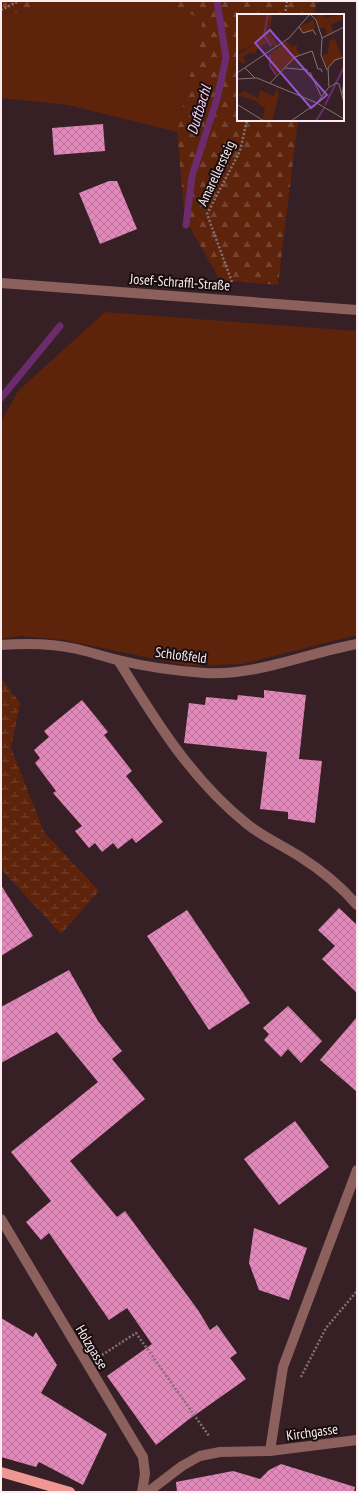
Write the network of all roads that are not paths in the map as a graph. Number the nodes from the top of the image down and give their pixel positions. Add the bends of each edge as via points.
1 (1, 283) edge
2 (357, 310) edge
3 (357, 644) edge
4 (1, 645) edge
5 (118, 660) junction
6 (357, 905) edge
7 (357, 1170) edge
8 (1, 1219) edge
9 (357, 1440) edge
10 (270, 1451) junction
11 (1, 1472) edge
12 (70, 1492) edge
13 (142, 1492) edge
14 (148, 1492) edge

1 - 2 street, Josef-Schraffl-Straße
3 - 5 street, Schloßfeld via 231,673 177,670
4 - 5 street, Schloßfeld via 49,644
5 - 6 street via 156,721 201,782 248,824 339,884
7 - 10 street via 283,1367
8 - 13 street, Holzgasse via 143,1457 145,1474
9 - 10 street, Kirchgasse
10 - 14 street, Kirchgasse via 220,1452 200,1456 182,1466
11 - 12 main road

